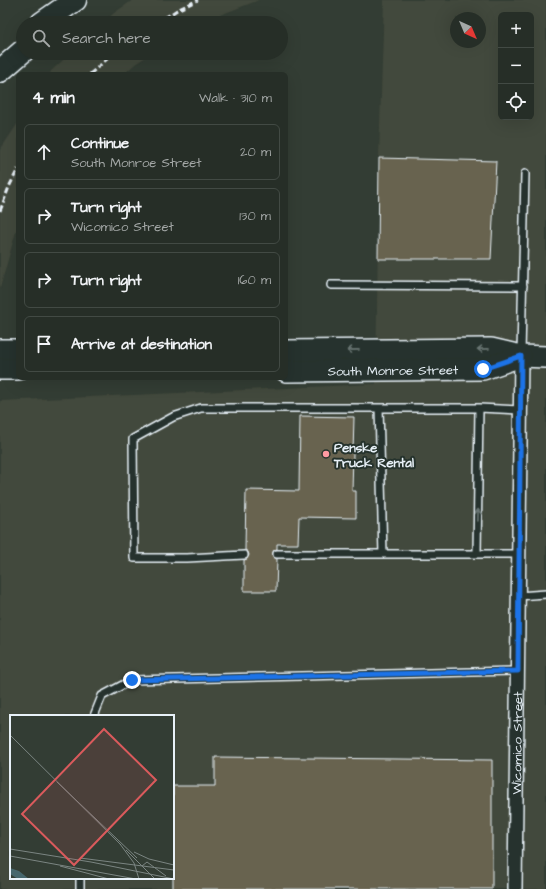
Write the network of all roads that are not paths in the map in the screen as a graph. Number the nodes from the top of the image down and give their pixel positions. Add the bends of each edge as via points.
1 (75, 0) edge
2 (81, 0) edge
3 (52, 16) edge
4 (64, 16) edge
5 (16, 41) edge
6 (0, 52) edge
7 (16, 57) edge
8 (0, 71) edge
9 (525, 174) dead end
10 (331, 285) dead end
11 (523, 286) junction
12 (0, 350) edge
13 (16, 350) edge
14 (288, 351) edge
15 (521, 356) junction
16 (546, 356) edge
17 (0, 369) edge
18 (16, 369) edge
19 (288, 371) edge
20 (380, 408) junction
21 (479, 408) junction
22 (521, 410) junction
23 (277, 554) dead end
24 (383, 554) junction
25 (477, 554) junction
26 (519, 554) junction
27 (244, 555) dead end
28 (546, 594) edge
29 (518, 596) junction
30 (518, 671) junction
31 (94, 715) edge
32 (515, 889) edge

1 - 3 highway
2 - 4 highway
5 - 6 highway
7 - 8 highway
9 - 11 lane
10 - 11 lane
11 - 15 lane
12 - 13 main road
15 -> 14 main road, South Monroe Street via 491,349
15 - 16 main road, South Monroe Street
15 - 19 main road, South Monroe Street via 483,369
15 - 22 street, Wicomico Street
17 - 18 main road
20 - 21 lane
20 - 24 lane
20 - 27 lane via 201,408 173,418 133,440 134,558
21 - 22 lane
25 -> 21 lane
22 - 26 street, Wicomico Street
23 - 24 lane
24 - 25 lane
25 - 26 lane
26 - 29 street, Wicomico Street
28 - 29 lane
29 - 30 street, Wicomico Street
30 - 31 lane via 132,680 102,696
30 - 32 street, Wicomico Street

